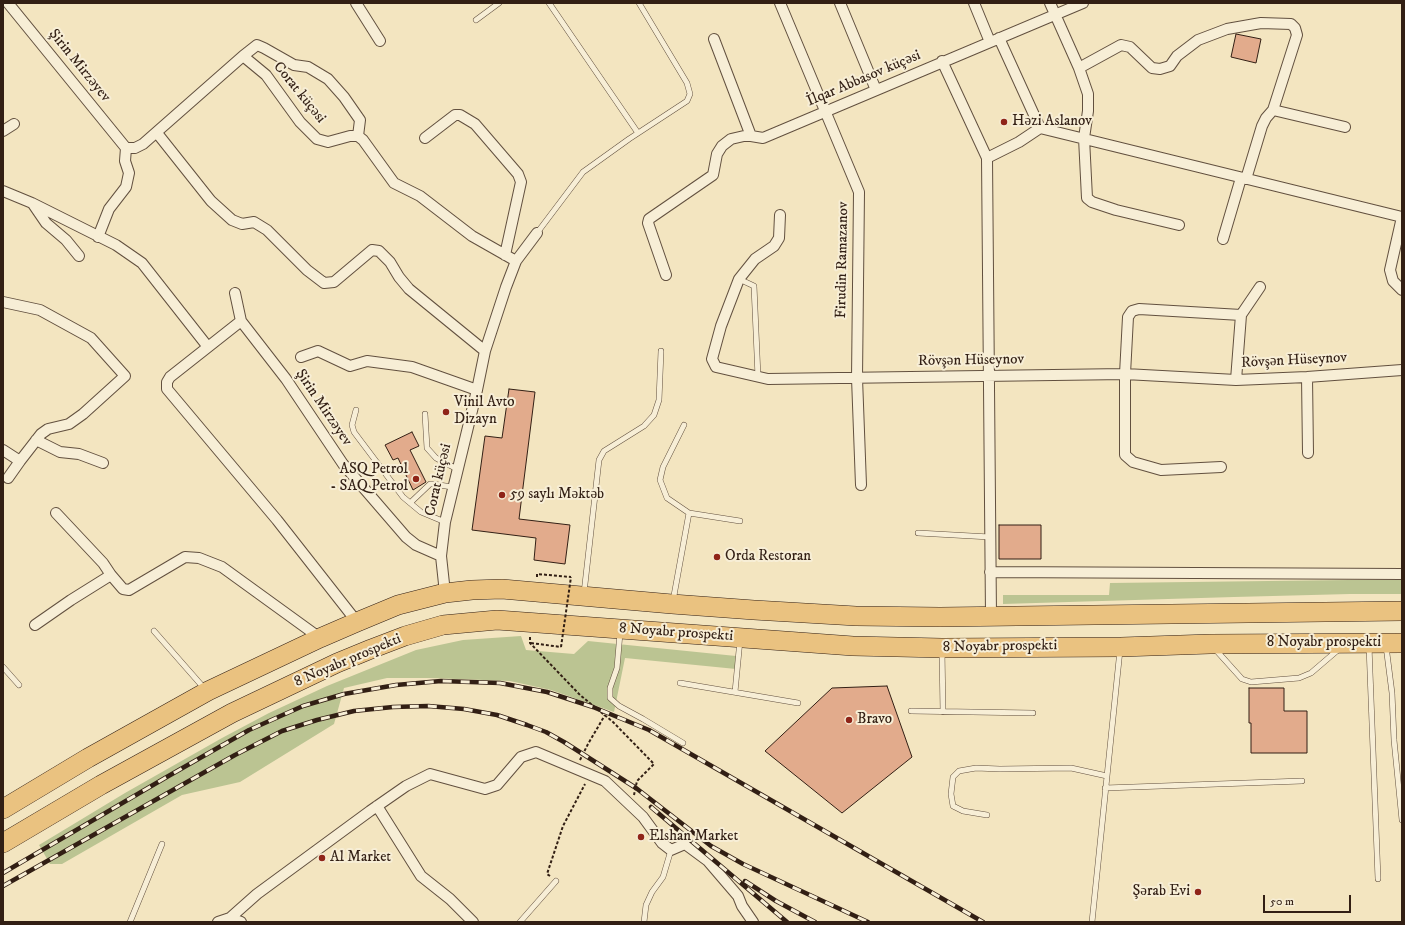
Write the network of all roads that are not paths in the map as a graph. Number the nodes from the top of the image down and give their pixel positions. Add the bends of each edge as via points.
1 (8, 3) edge
2 (356, 3) edge
3 (499, 3) edge
4 (549, 3) edge
5 (639, 3) edge
6 (780, 3) edge
7 (840, 3) edge
8 (974, 3) edge
9 (1050, 3) edge
10 (1083, 3) edge
11 (1056, 14) junction
12 (476, 20) dead end
13 (714, 39) dead end
14 (994, 40) junction
15 (380, 41) dead end
16 (243, 56) junction
17 (942, 62) junction
18 (1079, 68) junction
19 (876, 90) junction
20 (1274, 110) junction
21 (825, 112) junction
22 (14, 124) dead end
23 (1345, 127) dead end
24 (1040, 128) junction
25 (3, 131) edge
26 (157, 133) junction
27 (638, 133) junction
28 (358, 136) junction
29 (751, 136) junction
30 (425, 138) dead end
31 (1084, 138) junction
32 (126, 148) junction
33 (987, 158) junction
34 (1244, 178) junction
35 (3, 191) edge
36 (32, 203) junction
37 (780, 215) dead end
38 (1402, 217) edge
39 (1179, 225) dead end
40 (536, 233) joint
41 (98, 237) junction
42 (1223, 239) dead end
43 (505, 255) junction
44 (79, 256) dead end
45 (516, 261) junction
46 (666, 275) dead end
47 (739, 279) junction
48 (1260, 287) dead end
49 (1402, 290) edge
50 (235, 293) dead end
51 (3, 302) edge
52 (1242, 315) junction
53 (241, 321) junction
54 (208, 347) junction
55 (485, 351) junction
56 (661, 351) dead end
57 (301, 357) dead end
58 (1402, 370) edge
59 (1125, 374) junction
60 (988, 375) junction
61 (758, 377) junction
62 (1307, 377) junction
63 (857, 378) junction
64 (1236, 380) junction
65 (477, 390) junction
66 (356, 410) dead end
67 (425, 414) dead end
68 (684, 425) dead end
69 (36, 440) junction
70 (3, 450) edge
71 (1308, 453) dead end
72 (20, 461) junction
73 (103, 463) dead end
74 (1221, 467) dead end
75 (457, 469) junction
76 (8, 478) dead end
77 (861, 486) dead end
78 (452, 487) junction
79 (410, 502) junction
80 (56, 513) dead end
81 (689, 513) junction
82 (740, 521) dead end
83 (444, 522) junction
84 (918, 533) dead end
85 (990, 537) junction
86 (441, 556) junction
87 (990, 572) junction
88 (1402, 574) edge
89 (111, 575) junction
90 (445, 593) junction
91 (584, 596) junction
92 (672, 604) junction
93 (1402, 611) edge
94 (991, 616) junction
95 (357, 622) junction
96 (34, 625) dead end
97 (621, 628) junction
98 (154, 632) dead end
99 (741, 637) junction
100 (320, 638) junction
101 (1346, 643) junction
102 (1386, 643) edge
103 (1210, 644) junction
104 (991, 647) junction
105 (1121, 647) junction
106 (942, 648) junction
107 (3, 667) edge
108 (680, 683) dead end
109 (19, 685) dead end
110 (208, 692) junction
111 (735, 692) junction
112 (798, 703) dead end
113 (911, 711) dead end
114 (943, 712) junction
115 (1033, 713) dead end
116 (683, 743) dead end
117 (1106, 776) junction
118 (1302, 781) dead end
119 (1105, 788) junction
120 (377, 806) junction
121 (3, 809) edge
122 (987, 815) dead end
123 (1402, 820) edge
124 (3, 843) edge
125 (162, 844) dead end
126 (671, 850) junction
127 (1378, 879) dead end
128 (556, 881) road end
129 (230, 918) junction
130 (130, 922) edge
131 (218, 922) edge
132 (241, 922) edge
133 (473, 922) edge
134 (520, 922) edge
135 (644, 922) edge
136 (753, 922) edge
137 (1092, 922) edge

1 - 32 street, Şirin Mirzəyev
2 - 15 street
3 - 12 lane
4 - 27 lane
5 - 27 lane via 687,83 690,94 687,101
6 - 21 street, Firudin Ramazanov
7 - 19 street
8 - 14 street
9 - 11 street
10 - 11 street, İlqar Abbasov küçəsi
11 - 14 street, İlqar Abbasov küçəsi
11 - 18 street
13 - 29 street
14 - 17 street, İlqar Abbasov küçəsi
14 - 24 street
16 - 26 street, Corat küçəsi
16 - 28 street, Corat küçəsi via 266,75 300,122 317,139 328,142
16 - 28 street, Corat küçəsi via 257,45 294,65 308,67 328,79 360,120
17 - 19 street, İlqar Abbasov küçəsi
17 - 33 street
18 - 20 street via 1121,45 1130,47 1152,68 1160,69 1170,66 1177,56 1198,40 1227,29 1261,23 1291,24 1297,35
18 - 31 street via 1088,94
19 - 21 street, İlqar Abbasov küçəsi
20 - 23 street
20 - 34 street via 1262,126
21 - 29 street, İlqar Abbasov küçəsi via 763,138
21 - 63 street, Firudin Ramazanov via 858,192
22 - 25 street
24 - 31 street
24 - 33 street
26 - 32 street, Corat küçəsi via 135,148
26 - 55 street via 211,201 232,220 242,224 254,222 267,230 307,270 324,283 334,282 372,250 379,251 409,289
27 - 40 lane via 583,172
28 - 43 street via 394,183 420,196 472,236
29 - 46 street, İlqar Abbasov küçəsi via 731,139 722,146 717,154 713,175 649,219 648,223
30 - 43 street via 455,115 460,115 475,124 518,174 521,182
31 - 34 street
31 - 39 street via 1086,198 1116,210
32 - 41 street via 125,161 129,173 126,186 109,209
33 - 60 street
34 - 38 street
34 - 42 street
35 - 36 street
36 - 41 street
36 - 44 street via 46,223 66,240
37 - 47 street, Rövşən Hüseynov via 779,238 774,246 755,259
38 - 49 street via 1390,270 1393,281
40 - 45 street, Corat küçəsi
41 - 54 street via 116,245 142,263
43 - 45 street
45 - 55 street, Corat küçəsi
47 - 61 lane via 754,286
47 - 61 street, Rövşən Hüseynov via 721,326 712,359 716,367
48 - 52 street
50 - 53 street, Şirin Mirzəyev
51 - 69 street via 40,310 91,338 125,376 83,414 69,424 48,429
52 - 59 street via 1139,309 1132,311 1128,316
52 - 64 street
53 - 54 street
53 - 86 street, Şirin Mirzəyev via 286,379 343,464 406,537 416,545
54 - 95 street via 170,377 167,389 277,520
55 - 65 street, Corat küçəsi
56 - 91 lane via 659,400 654,415 644,426 604,452 599,460
57 - 65 street via 318,351 350,366 367,360 412,367
58 - 62 street, Rövşən Hüseynov
59 - 60 street, Rövşən Hüseynov
59 - 64 street, Rövşən Hüseynov
59 - 74 street via 1125,455 1133,462 1161,470
60 - 63 street, Rövşən Hüseynov
60 - 85 street
61 - 63 street, Rövşən Hüseynov
62 - 64 street, Rövşən Hüseynov
62 - 71 street
63 - 77 street, Firudin Ramazanov
65 - 75 street, Corat küçəsi
66 - 79 lane via 352,425 354,432 402,497
67 - 75 lane via 427,448 436,458
68 - 81 lane via 663,468 660,480 667,498
69 - 72 street
69 - 73 street via 60,452 79,454
70 - 72 street
72 - 76 street
75 - 78 street, Corat küçəsi
78 - 79 lane via 430,484
78 - 83 street, Corat küçəsi
79 - 83 lane via 421,512
80 - 89 street
81 - 82 lane
81 - 92 lane
83 - 86 street, Corat küçəsi
84 - 85 lane
85 - 87 street
86 - 90 street, Corat küçəsi
87 - 88 street
87 - 94 street
89 - 96 street
89 - 100 street via 122,589 130,590 185,557 199,558 222,567
90 - 91 highway, 8 Noyabr prospekti via 502,588
90 - 95 highway, 8 Noyabr prospekti via 398,605
91 - 92 highway, 8 Noyabr prospekti
92 - 94 highway, 8 Noyabr prospekti via 856,616
93 - 94 highway, 8 Noyabr prospekti
94 - 104 highway
95 - 100 highway, 8 Noyabr prospekti
97 - 99 highway, 8 Noyabr prospekti
97 - 116 lane via 617,668 610,688 610,698 619,706
97 - 124 highway, 8 Noyabr prospekti via 497,620 442,625 406,636 337,663 225,717 101,785
98 - 110 lane
99 - 106 highway, 8 Noyabr prospekti via 853,646
99 - 111 lane
100 - 110 highway, 8 Noyabr prospekti
101 - 102 highway, 8 Noyabr prospekti
101 - 103 highway, 8 Noyabr prospekti
101 - 103 lane via 1311,673 1299,678 1251,682 1242,679
102 - 123 lane
102 - 127 lane
103 - 105 highway, 8 Noyabr prospekti
104 - 105 highway, 8 Noyabr prospekti
104 - 106 highway, 8 Noyabr prospekti
105 - 117 lane
106 - 114 lane
107 - 109 lane
108 - 111 lane
110 - 121 highway, 8 Noyabr prospekti via 88,758
111 - 112 lane
113 - 114 lane
114 - 115 lane
117 - 119 lane
117 - 122 lane via 1071,768 976,768 959,771 953,777 953,806 963,811
118 - 119 lane
119 - 137 lane
120 - 126 street via 406,786 430,774 486,789 497,785 521,758 536,752 605,781 643,817 662,843
120 - 129 street via 257,894
120 - 133 street via 421,876
125 - 130 lane
126 - 135 lane via 663,877 646,905
126 - 136 street via 685,844 708,861 738,896
128 - 134 lane
129 - 131 street
129 - 132 street

